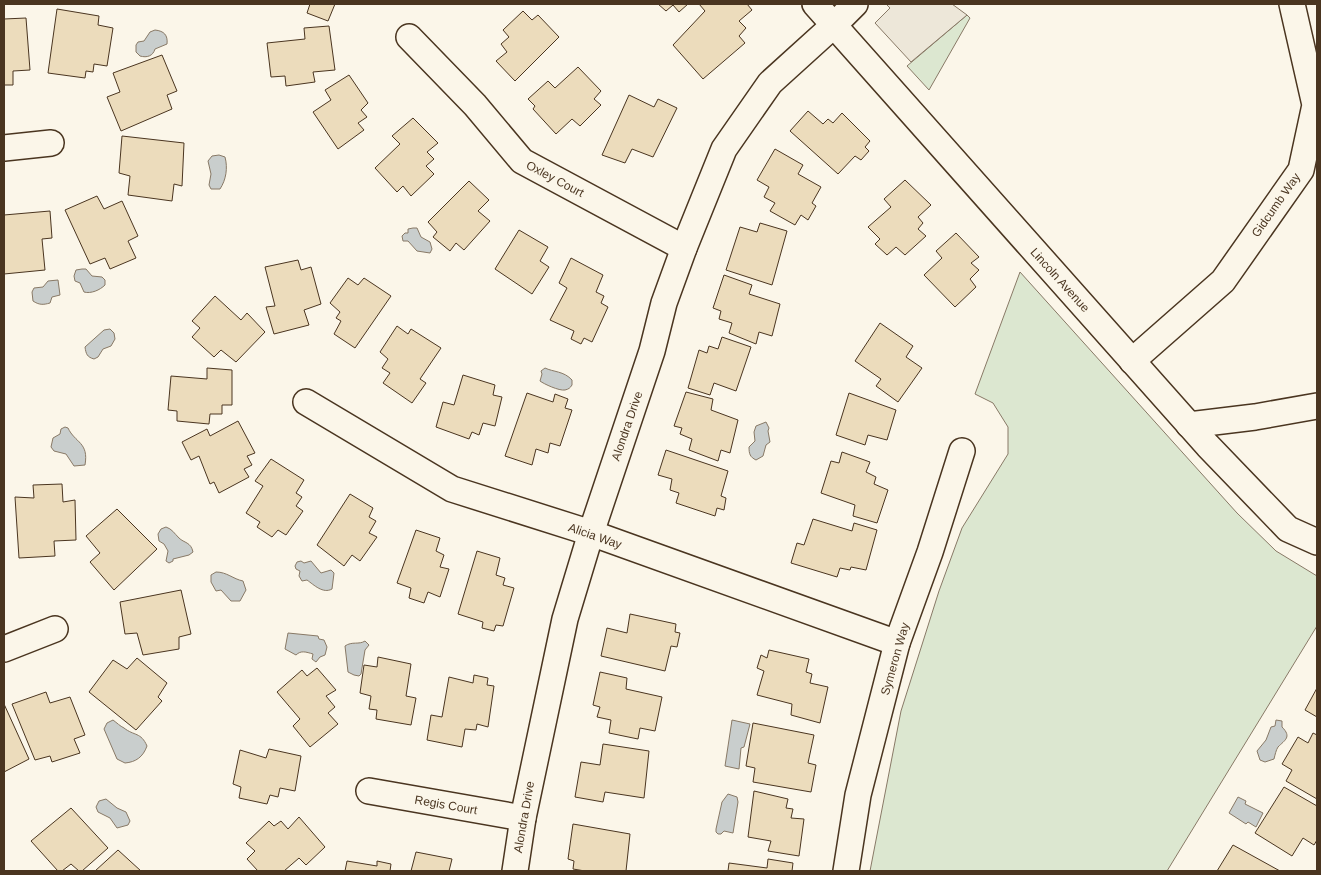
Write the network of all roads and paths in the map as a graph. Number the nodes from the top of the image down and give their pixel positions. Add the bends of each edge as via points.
1 (815, 4) edge
2 (855, 4) edge
3 (1292, 4) edge
4 (834, 26) junction
5 (409, 37) dead end
6 (51, 142) dead end
7 (4, 148) edge
8 (684, 248) junction
9 (1132, 361) junction
10 (306, 402) dead end
11 (1317, 406) edge
12 (1190, 425) junction
13 (962, 452) dead end
14 (590, 533) junction
15 (1317, 542) edge
16 (54, 630) dead end
17 (897, 643) junction
18 (4, 649) edge
19 (369, 791) dead end
20 (523, 818) junction
21 (515, 871) edge
22 (846, 871) edge

1 - 4 street, Lincoln Avenue
2 - 4 street, Alondra Drive
3 - 9 street, Gidcumb Way via 1315,105 1301,170 1223,280
4 - 8 street, Alondra Drive via 770,84 724,148
4 - 9 street, Lincoln Avenue
5 - 8 street, Oxley Court via 475,105 522,161
6 - 7 street
8 - 14 street, Alondra Drive
9 - 12 street, Lincoln Avenue
10 - 14 street, Alicia Way via 452,489
11 - 12 street
12 - 15 street, Lincoln Avenue via 1288,528
13 - 17 street, Symeron Way
14 - 17 street, Alicia Way
14 - 20 street, Alondra Drive via 565,619
16 - 18 street
17 - 22 street, Symeron Way via 858,795
19 - 20 street, Regis Court
20 - 21 street, Alondra Drive

